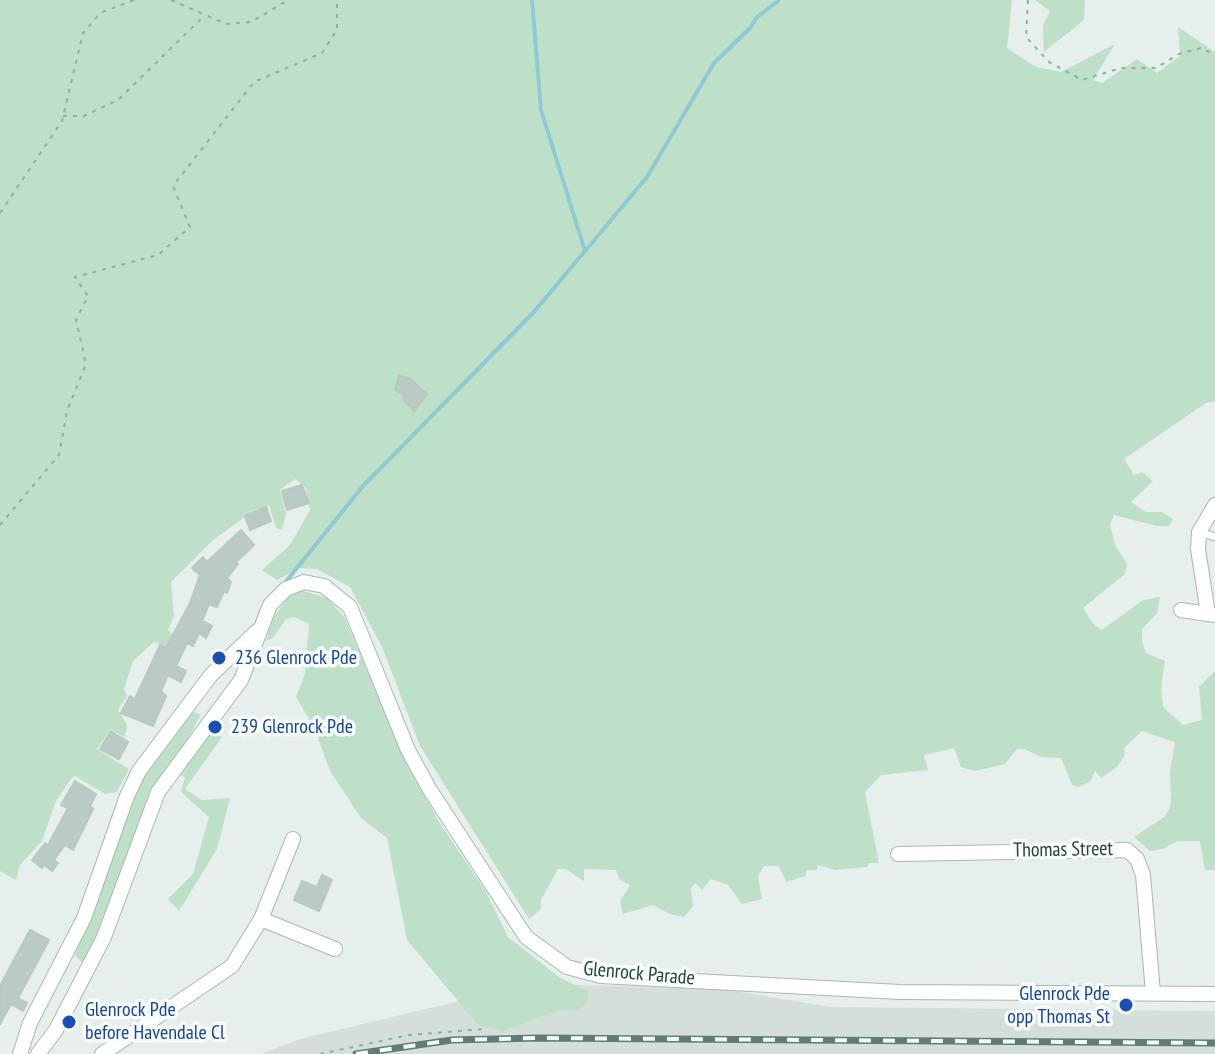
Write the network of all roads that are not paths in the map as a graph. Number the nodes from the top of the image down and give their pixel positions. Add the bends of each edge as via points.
1 (1215, 505) edge
2 (1199, 532) junction
3 (1215, 537) edge
4 (1181, 610) dead end
5 (1211, 615) edge
6 (257, 630) junction
7 (293, 839) dead end
8 (898, 854) dead end
9 (261, 919) junction
10 (335, 949) dead end
11 (1153, 993) junction
12 (1215, 994) edge
13 (20, 1054) edge
14 (38, 1054) edge
15 (102, 1054) edge

1 - 2 street
2 - 3 lane
2 - 5 street
4 - 5 street
6 - 11 street, Glenrock Parade via 270,605 291,586 318,583 344,599 430,790 526,937 567,967 601,976 900,992
6 - 13 street, Glenrock Parade via 211,675 139,771 84,918 30,1023
6 - 14 street, Glenrock Parade via 241,680 158,792 104,937
7 - 9 street
8 - 11 street, Thomas Street via 1127,850 1143,875
9 - 10 street
9 - 15 street via 232,966
11 - 12 street, Glenrock Parade

